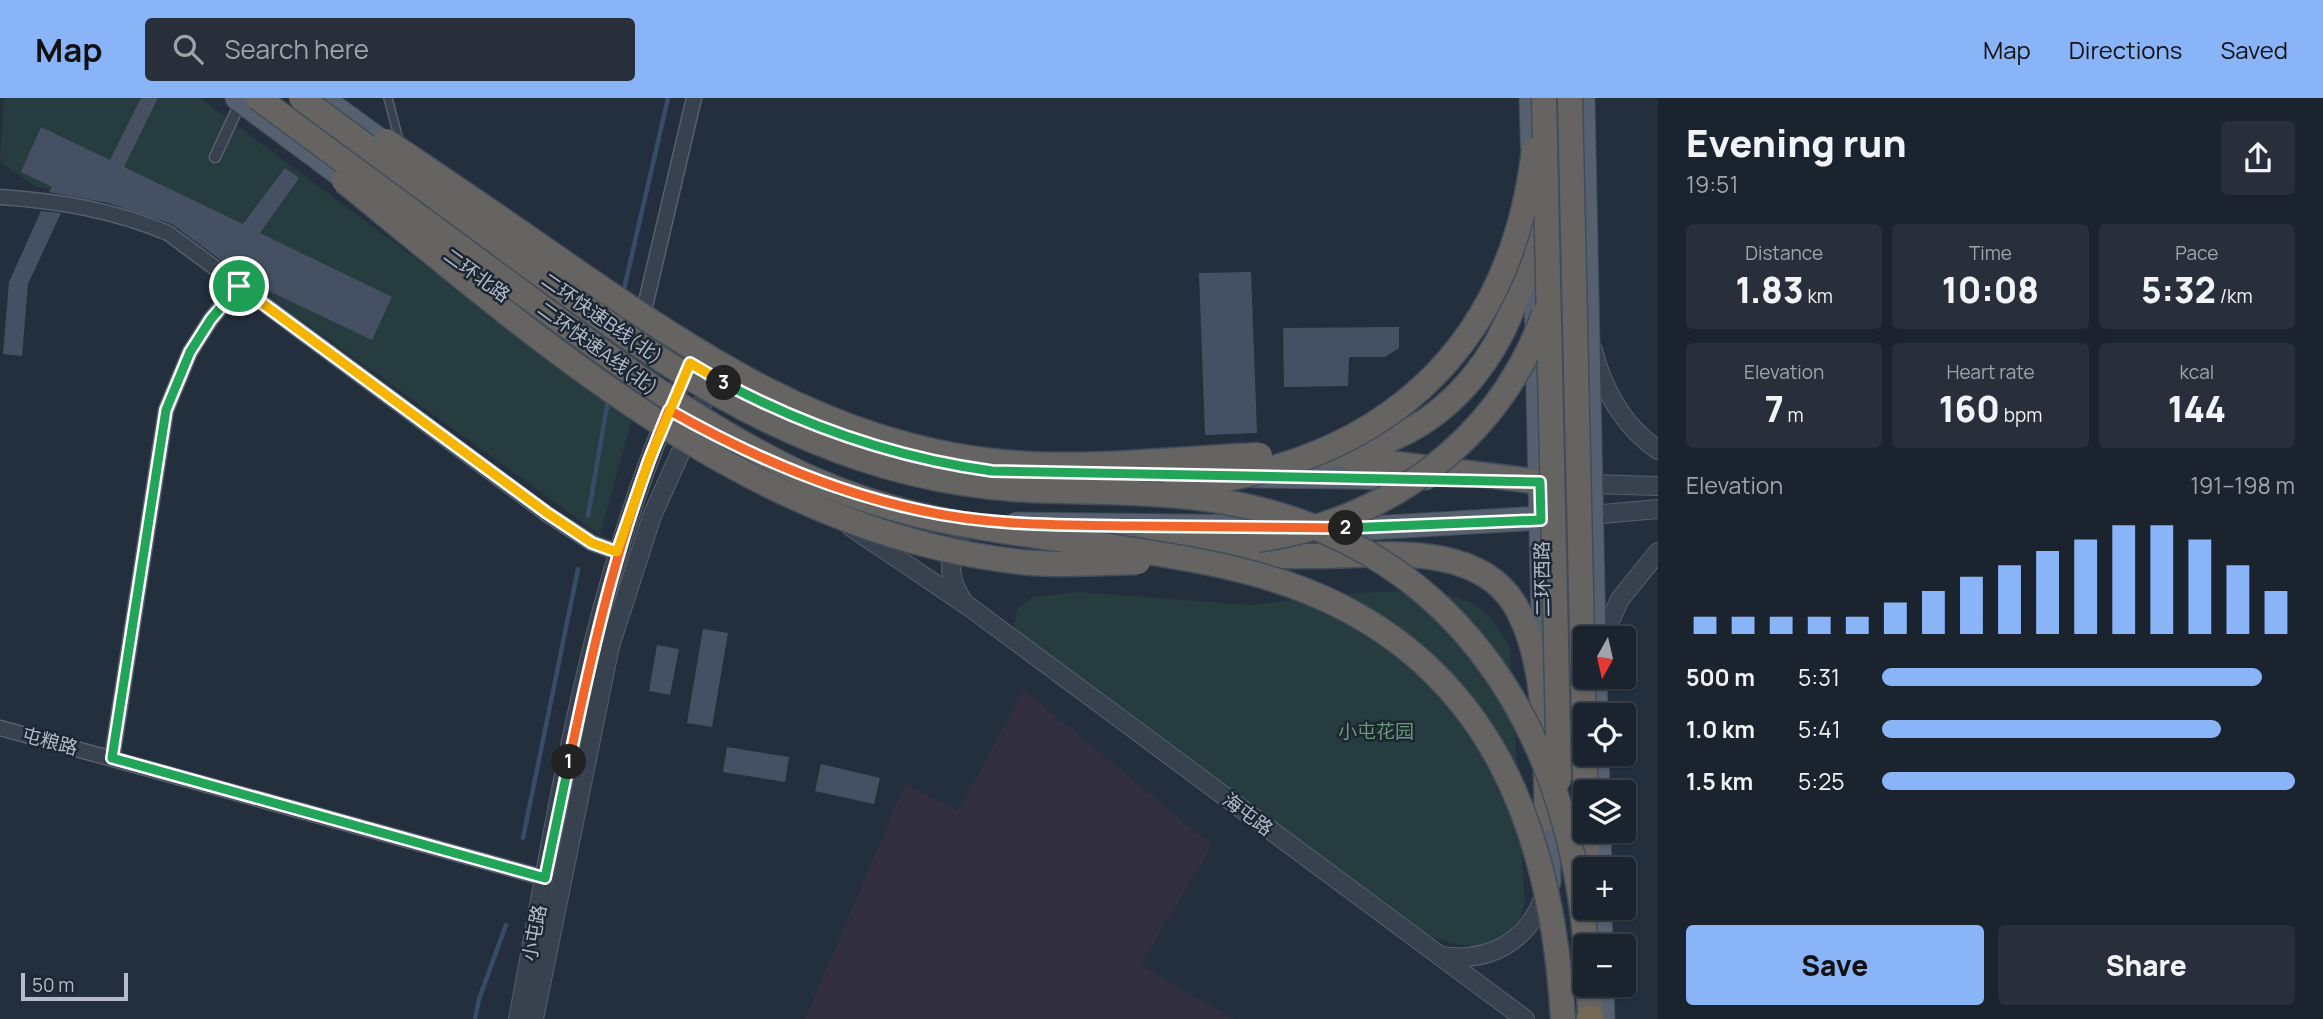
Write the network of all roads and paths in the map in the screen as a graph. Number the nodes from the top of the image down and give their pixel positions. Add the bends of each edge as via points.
1 (301, 98) edge
2 (322, 98) edge
3 (388, 98) edge
4 (694, 98) edge
5 (1531, 98) edge
6 (1538, 98) edge
7 (1544, 98) edge
8 (1569, 98) edge
9 (1583, 98) edge
10 (244, 99) edge
11 (400, 155) junction
12 (215, 157) dead end
13 (0, 197) edge
14 (1534, 216) junction
15 (239, 286) junction
16 (1587, 317) junction
17 (638, 330) junction
18 (690, 363) junction
19 (715, 377) junction
20 (669, 410) junction
21 (696, 425) junction
22 (1658, 450) edge
23 (1323, 456) junction
24 (1540, 482) junction
25 (1591, 484) junction
26 (1658, 486) edge
27 (1061, 490) junction
28 (1658, 509) edge
29 (1592, 515) junction
30 (1541, 520) junction
31 (987, 522) junction
32 (1058, 540) junction
33 (617, 552) junction
34 (1658, 552) edge
35 (971, 608) junction
36 (1594, 626) edge
37 (1608, 626) edge
38 (0, 728) edge
39 (112, 758) junction
40 (1545, 758) junction
41 (1585, 780) edge
42 (1547, 819) junction
43 (545, 878) junction
44 (1549, 881) junction
45 (1585, 934) edge
46 (1440, 956) junction
47 (1587, 997) edge
48 (1595, 997) edge
49 (517, 1019) edge
50 (534, 1019) edge
51 (1525, 1019) edge
52 (1552, 1019) edge
53 (1582, 1019) edge

1 - 27 highway, 二环快速B线(北), bridge via 631,341 746,410 811,440 903,471 986,486
2 - 11 main road
2 - 23 highway, bridge via 690,349 758,387 851,428 937,452 1014,463
3 - 11 lane
4 - 17 street
5 - 14 main road, 二环西路
6 - 27 highway, bridge via 1526,198 1505,269 1468,334 1407,400 1344,442 1268,471 1168,486
7 - 53 highway, bridge
8 - 32 highway, bridge via 1560,229 1544,315 1514,379 1456,450 1382,501 1331,523 1284,536 1166,545
8 - 41 highway, bridge
9 - 16 main road
10 - 12 street
10 - 20 main road, 二环北路 via 590,359
10 - 32 highway, 二环快速A线(北), bridge via 624,367 755,450 835,488 904,512 964,527
10 - 40 highway, bridge via 591,375 689,441 784,494 897,537 990,557 1076,564 1215,557 1417,556 1453,562 1487,578 1507,594 1526,630 1537,677
11 - 17 main road
13 - 15 street via 46,200 132,218 168,233
14 - 23 highway via 1518,301 1480,368 1448,402 1412,428 1356,451
14 - 24 main road, 二环西路
15 - 33 street via 547,513 592,543
15 - 39 street via 190,352 166,410
16 - 22 street via 1595,359 1610,395 1629,424
16 - 25 main road
17 - 18 main road
18 - 19 main road
18 - 20 street, 小屯路
19 - 21 street, 小屯路
19 - 24 main road via 781,411 870,445 992,471
20 - 21 main road, 二环北路
20 - 33 street, 小屯路
21 - 31 main road, 二环北路 via 781,467 855,494
21 - 35 street, 海屯路
21 - 50 street, 小屯路 via 652,516 610,646
23 - 24 highway
24 - 25 main road
24 - 30 main road, 二环西路
25 - 26 street
25 - 29 main road
27 - 40 highway, bridge via 1157,494 1237,504 1306,522 1350,543 1407,581 1467,636 1511,694
28 - 29 street
29 - 30 main road, 二环北路
29 - 36 main road
30 - 31 main road, 二环北路 via 1370,528
30 - 42 main road, 二环西路
31 - 35 street via 965,532 951,556 954,586
32 - 53 highway, bridge via 1184,559 1298,587 1367,623 1433,675 1484,733 1524,809
33 - 43 street, 小屯路
34 - 37 street via 1620,598
35 - 46 street, 海屯路
38 - 39 street, 屯粮路
39 - 43 street, 屯粮路
40 - 42 highway
40 - 45 highway, bridge via 1573,846
42 - 44 main road, 二环西路
43 - 49 street, 小屯路
44 - 46 street via 1538,913 1513,942 1479,956
44 - 52 main road, 二环西路
46 - 51 street, 海屯路
47 - 53 highway
48 - 53 main road

